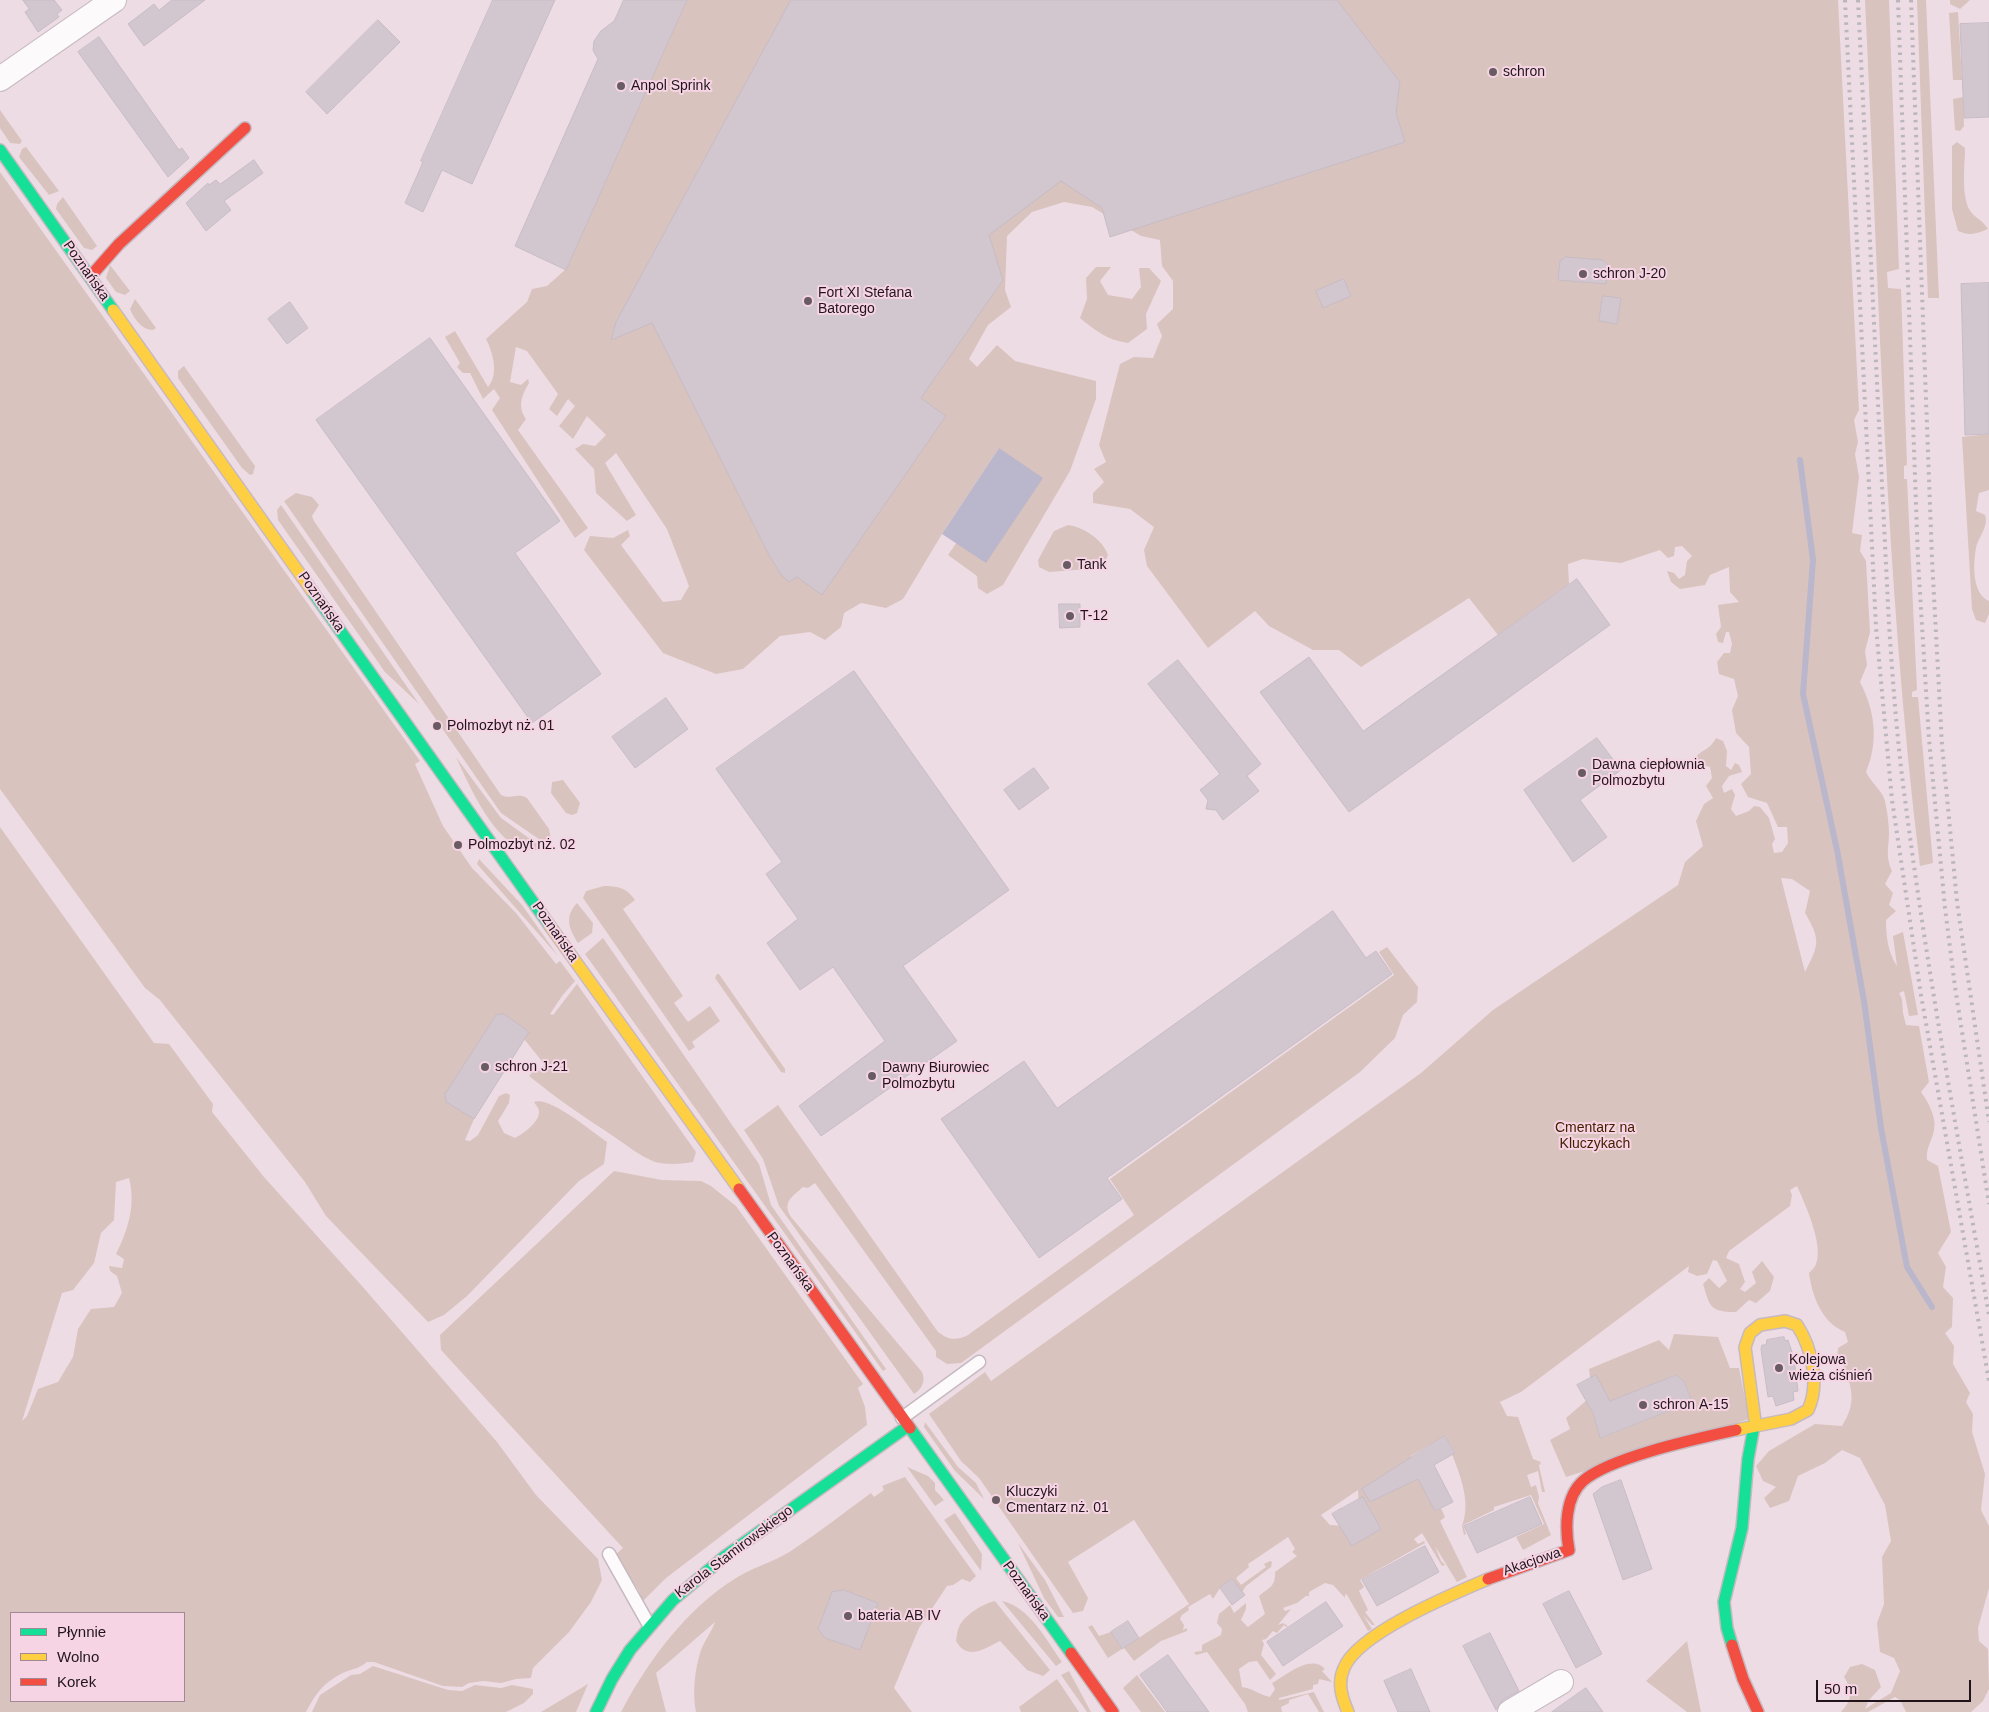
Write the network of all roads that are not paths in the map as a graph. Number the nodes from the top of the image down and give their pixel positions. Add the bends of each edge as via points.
1 (114, 0) edge
2 (0, 79) edge
3 (245, 128) dead end
4 (0, 150) edge
5 (90, 277) junction
6 (979, 1362) dead end
7 (905, 1422) junction
8 (1756, 1425) junction
9 (609, 1554) dead end
10 (649, 1625) junction
11 (1561, 1682) dead end
12 (596, 1712) edge
13 (1113, 1712) edge
14 (1348, 1712) edge
15 (1510, 1712) edge
16 (1758, 1712) edge

1 - 2 street
3 - 5 main road via 119,244
4 - 5 main road, Poznańska
5 - 7 main road, Poznańska
6 - 7 lane
7 - 10 main road, Karola Stamirowskiego via 720,1559 679,1592
7 - 13 main road, Poznańska
8 - 8 main road, Akacjowa via 1745,1347 1755,1328 1772,1322 1792,1322 1805,1336 1814,1401 1804,1413
8 - 14 main road, Akacjowa via 1627,1460 1588,1476 1577,1489 1570,1508 1569,1550 1515,1566 1479,1582 1362,1645 1342,1673 1340,1692
8 - 16 main road via 1748,1460 1742,1528 1724,1602 1740,1670
9 - 10 lane
10 - 12 main road, Karola Stamirowskiego via 609,1684
11 - 15 street

